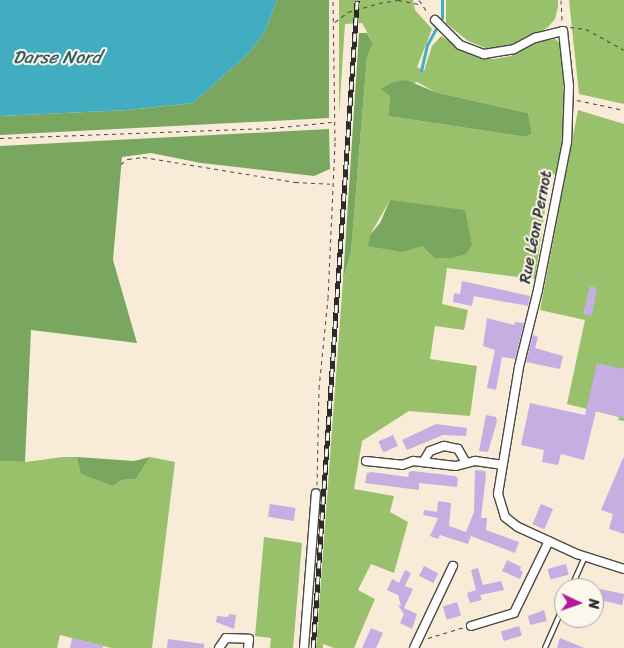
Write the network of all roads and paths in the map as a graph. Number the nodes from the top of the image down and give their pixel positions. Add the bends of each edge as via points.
1 (333, 0) edge
2 (419, 0) edge
3 (561, 0) edge
4 (419, 4) junction
5 (435, 20) joint
6 (334, 22) junction
7 (624, 50) edge
8 (569, 99) junction
9 (624, 110) edge
10 (333, 122) junction
11 (0, 138) edge
12 (121, 164) dead end
13 (331, 184) junction
14 (366, 461) dead end
15 (423, 462) junction
16 (466, 463) junction
17 (502, 465) junction
18 (316, 493) joint
19 (549, 541) junction
20 (585, 556) junction
21 (452, 566) dead end
22 (624, 569) edge
23 (575, 578) edge
24 (471, 626) joint
25 (554, 627) edge
26 (418, 638) junction
27 (219, 648) edge
28 (248, 648) edge
29 (304, 648) edge
30 (414, 648) edge
31 (545, 648) edge

1 - 6 path
2 - 4 path
3 - 7 path via 563,27 586,29
4 - 5 path
4 - 6 path via 398,0 378,3 348,12
5 - 8 street, Rue Léon Pernot via 460,45 484,54 514,49 536,38 563,31
6 - 10 path
8 - 9 path
8 - 17 street, Rue Léon Pernot via 567,142 538,290 519,367
10 - 11 path via 272,128
10 - 13 path
12 - 13 path via 128,159 143,157 295,182
13 - 18 path
14 - 15 street via 402,465
15 - 16 street via 456,466
15 - 16 street via 430,451 444,446 458,449
16 - 17 street
17 - 19 street, Rue Léon Pernot via 498,494 505,517 518,527
18 - 29 street
19 - 20 street, Rue Léon Pernot
19 - 24 street via 514,613
20 - 22 street, Rue Léon Pernot
20 - 23 lane
21 - 26 street
24 - 26 path
25 - 31 lane
26 - 30 street
27 - 28 street via 226,638 249,639

